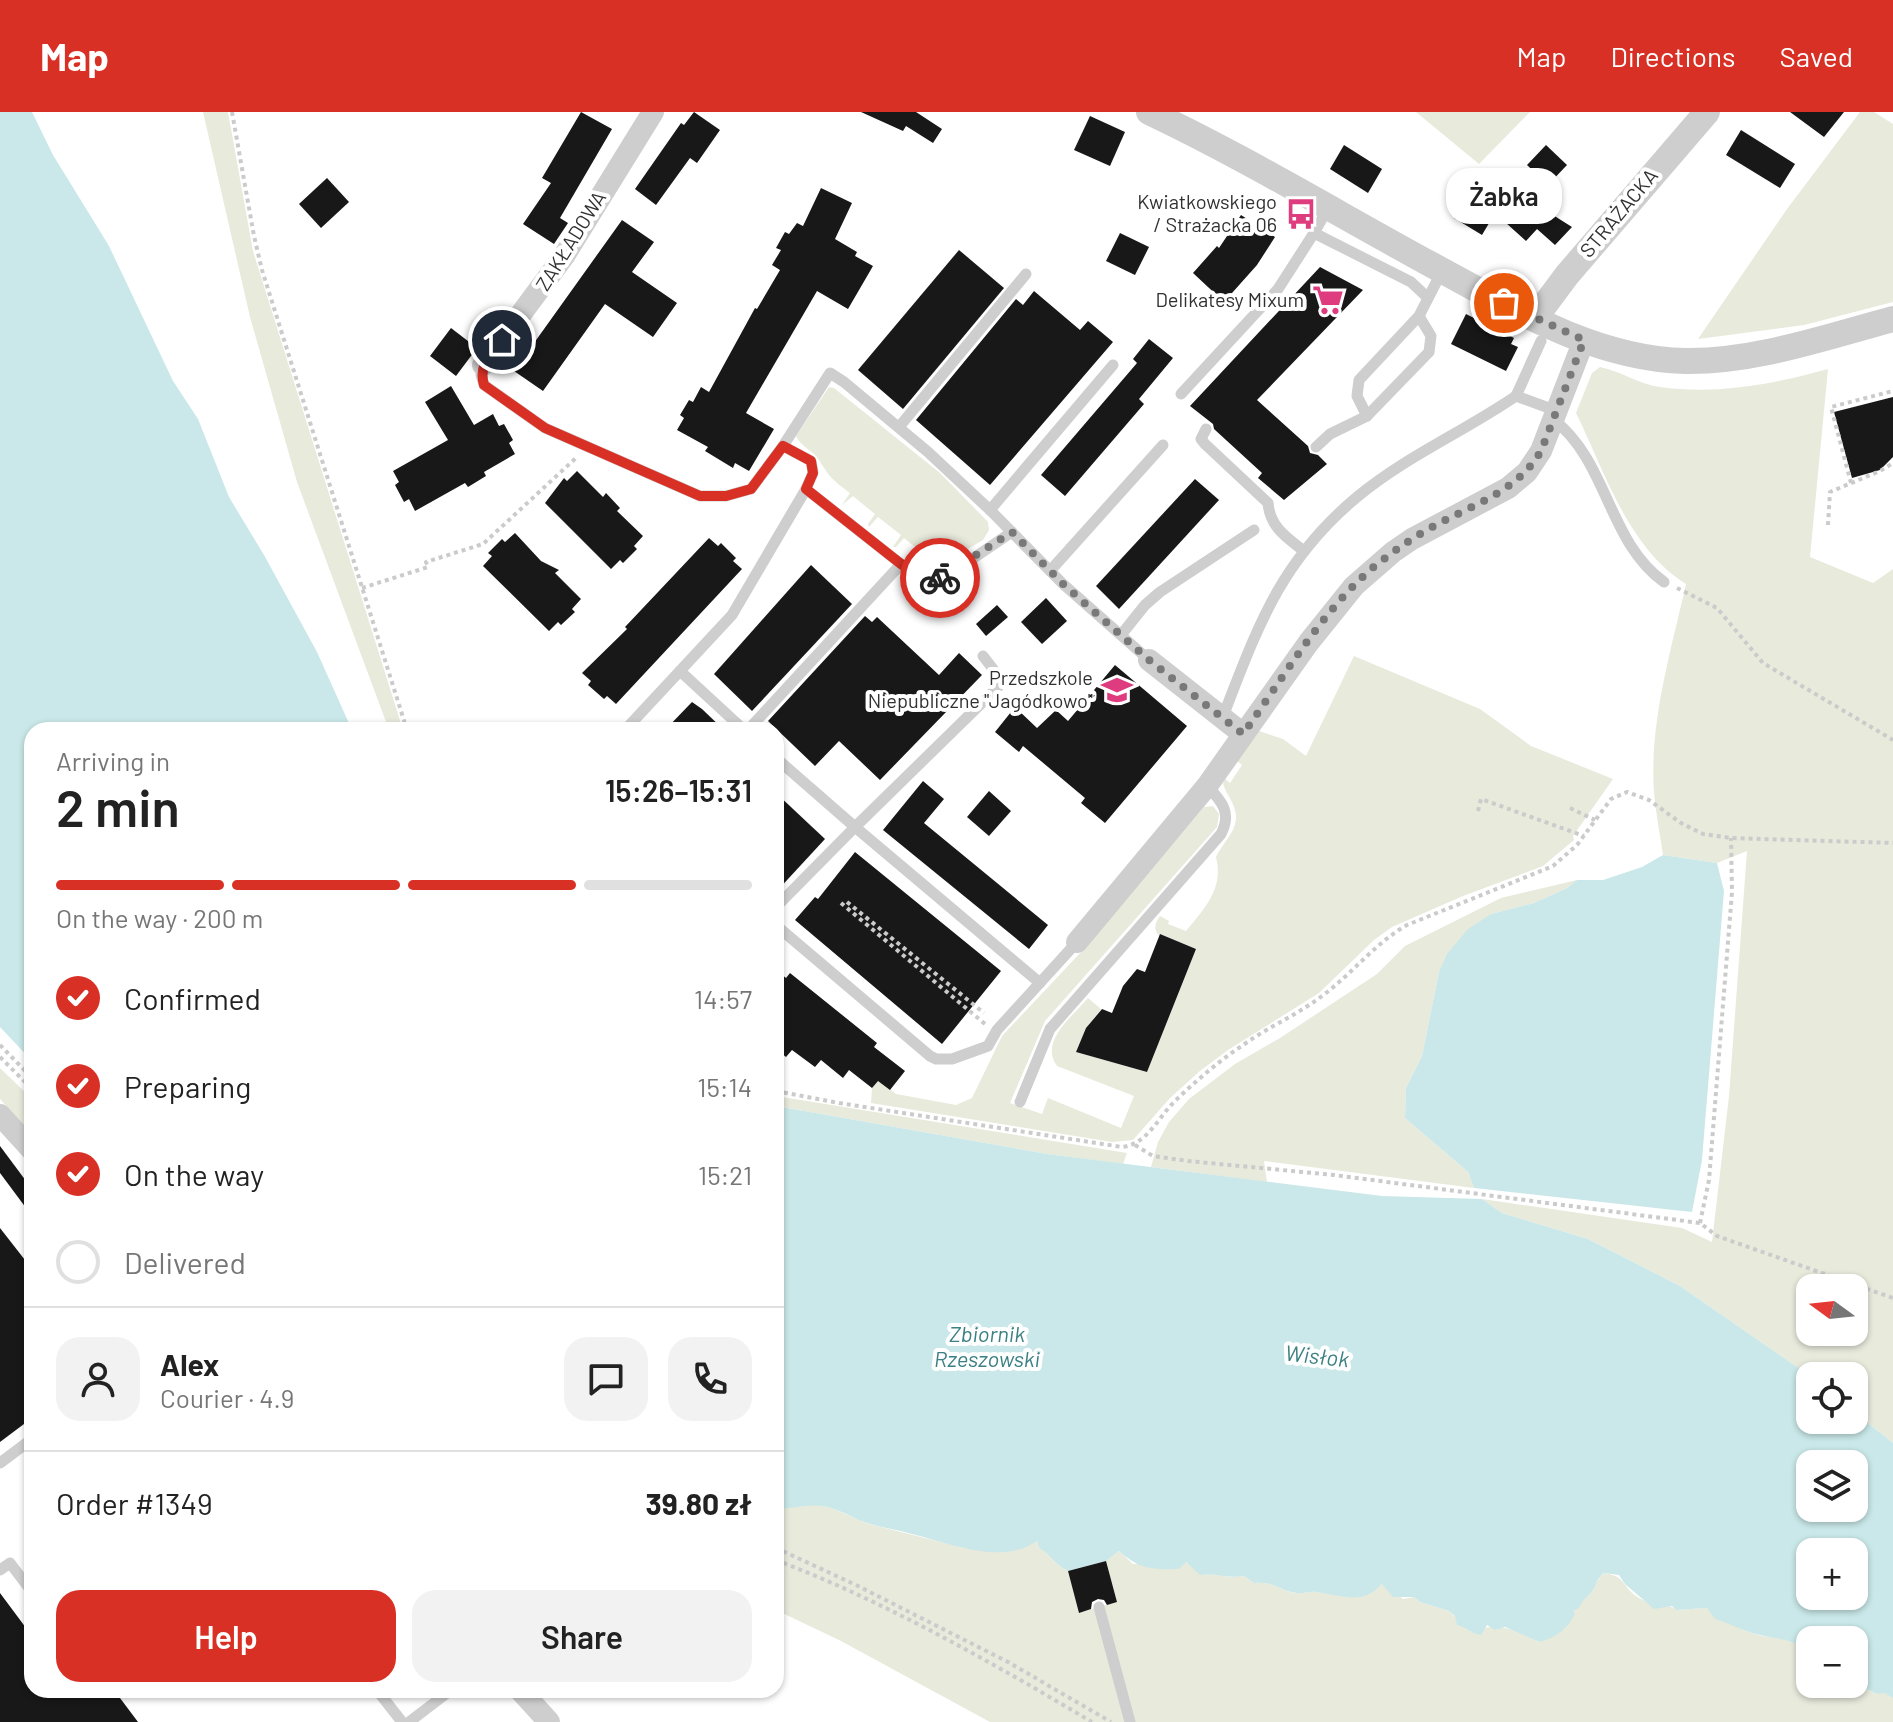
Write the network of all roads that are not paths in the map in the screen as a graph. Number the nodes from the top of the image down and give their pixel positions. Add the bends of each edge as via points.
1 (653, 112) edge
2 (1149, 112) edge
3 (1707, 112) edge
4 (1328, 208) junction
5 (1314, 233) junction
6 (1442, 270) junction
7 (1026, 274) dead end
8 (1428, 298) junction
9 (1419, 316) junction
10 (1893, 319) edge
11 (1538, 330) junction
12 (1584, 340) junction
13 (483, 365) joint
14 (1113, 365) dead end
15 (1181, 394) dead end
16 (1516, 396) junction
17 (1367, 416) junction
18 (1555, 416) junction
19 (899, 427) junction
20 (1206, 429) dead end
21 (1163, 445) dead end
22 (783, 446) junction
23 (1316, 447) dead end
24 (806, 489) junction
25 (990, 510) junction
26 (1254, 530) dead end
27 (1012, 532) junction
28 (1304, 551) junction
29 (901, 564) junction
30 (1050, 571) junction
31 (1664, 582) road end
32 (1121, 635) junction
33 (983, 656) dead end
34 (1149, 660) joint
35 (680, 671) junction
36 (1222, 719) junction
37 (632, 722) edge
38 (737, 722) edge
39 (753, 722) edge
40 (1243, 734) junction
41 (784, 765) edge
42 (1207, 786) junction
43 (855, 827) junction
44 (784, 899) edge
45 (784, 932) edge
46 (1077, 942) joint
47 (1040, 983) junction
48 (1020, 1102) dead end
49 (0, 1115) edge
50 (24, 1141) edge
51 (24, 1445) edge
52 (0, 1463) edge
53 (0, 1570) edge
54 (24, 1581) edge
55 (1099, 1607) dead end
56 (383, 1698) edge
57 (440, 1698) edge
58 (527, 1698) edge
59 (402, 1722) edge
60 (409, 1722) edge
61 (549, 1722) edge
62 (1130, 1722) edge

1 - 13 street, ZAKŁADOWA via 564,256
2 - 4 street
3 - 11 street, STRAŻACKA via 1567,275
4 - 5 lane
4 - 6 street
5 - 8 lane via 1411,282
5 - 15 lane via 1278,289
6 - 8 lane
6 - 11 street
7 - 19 lane
8 - 9 lane
9 - 17 lane via 1359,380 1357,396
9 - 17 lane via 1431,336 1429,352
10 - 12 street via 1712,361 1640,357
11 - 12 street
11 - 16 lane
12 - 18 street
13 - 22 lane via 484,385 545,428 700,496 751,489
14 - 25 lane
16 - 18 lane
16 - 28 lane via 1357,497
17 - 23 lane
18 - 31 lane via 1586,455 1629,544 1646,569
18 - 40 street via 1541,451 1519,479 1412,539 1354,586
19 - 22 lane via 830,373
19 - 25 lane
20 - 28 lane via 1201,439 1205,444 1268,503 1276,528
21 - 30 lane
22 - 24 lane via 811,461 813,473
24 - 29 lane
24 - 35 lane via 732,615
25 - 27 lane
26 - 32 lane via 1160,592
27 - 29 lane via 944,578 924,579
27 - 30 lane
28 - 36 lane via 1263,616
29 - 39 lane
30 - 32 lane
32 - 34 lane
33 - 43 lane via 1000,678 998,687
34 - 36 street
35 - 37 lane
35 - 38 lane
36 - 40 street
40 - 42 street
41 - 43 lane
42 - 46 street
42 - 48 lane via 1225,806 1221,834 1050,1029
43 - 44 lane
43 - 47 lane
45 - 47 lane via 936,1059 988,1046
46 - 47 lane
49 - 50 street
51 - 52 lane
53 - 54 lane via 10,1563
55 - 62 lane
56 - 59 lane
57 - 60 lane
58 - 61 street

